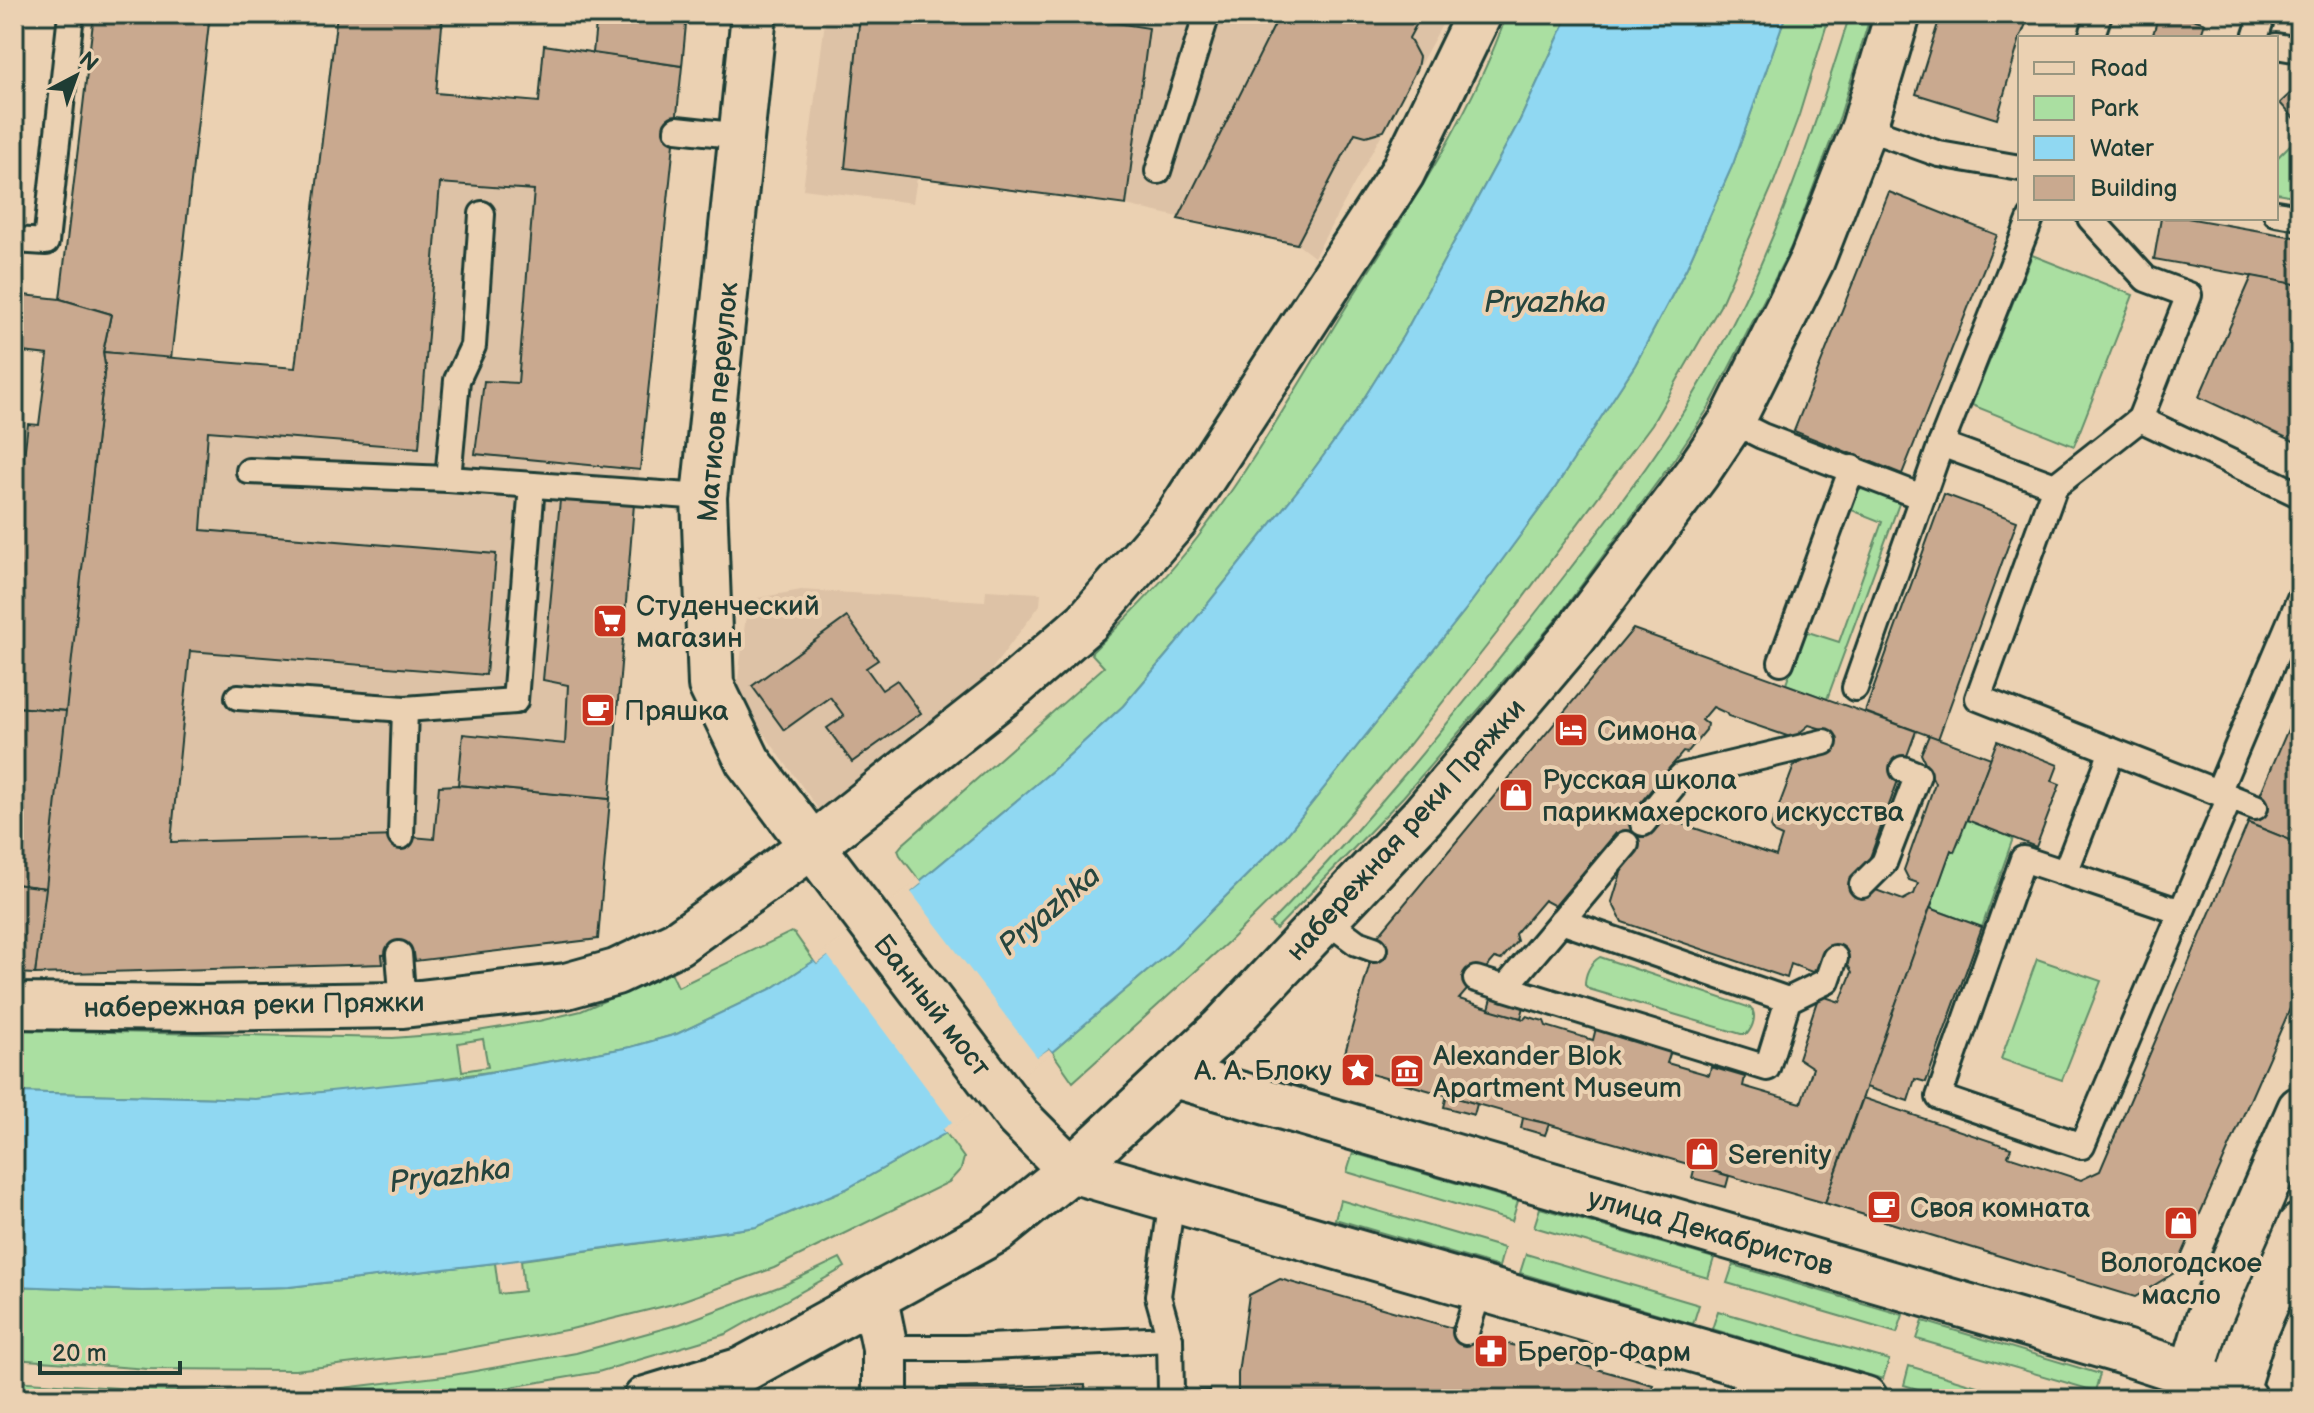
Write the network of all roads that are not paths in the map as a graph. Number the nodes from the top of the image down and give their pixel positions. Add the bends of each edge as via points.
1 (71, 14) edge
2 (754, 14) edge
3 (1207, 14) edge
4 (1479, 14) edge
5 (1898, 14) edge
6 (2099, 14) edge
7 (2263, 14) edge
8 (2092, 36) edge
9 (2256, 36) edge
10 (2278, 46) edge
11 (2300, 50) edge
12 (1864, 127) junction
13 (677, 129) dead end
14 (742, 136) junction
15 (2018, 168) edge
16 (1158, 171) dead end
17 (2278, 213) edge
18 (482, 214) dead end
19 (2300, 217) edge
20 (2030, 220) edge
21 (2092, 220) edge
22 (14, 240) edge
23 (2140, 419) junction
24 (1732, 421) junction
25 (1941, 444) junction
26 (1852, 468) junction
27 (249, 471) dead end
28 (448, 479) junction
29 (532, 485) junction
30 (2055, 486) junction
31 (2300, 495) edge
32 (704, 497) junction
33 (1922, 497) junction
34 (2300, 598) edge
35 (1781, 662) dead end
36 (1855, 688) dead end
37 (238, 697) dead end
38 (405, 709) junction
39 (1824, 742) dead end
40 (2112, 751) junction
41 (1903, 769) dead end
42 (2224, 795) junction
43 (2255, 807) dead end
44 (1643, 823) dead end
45 (401, 836) dead end
46 (1626, 844) dead end
47 (812, 846) junction
48 (2065, 873) junction
49 (1862, 885) dead end
50 (848, 894) joint
51 (2181, 912) junction
52 (1326, 920) junction
53 (1561, 921) junction
54 (1374, 949) dead end
55 (399, 954) dead end
56 (1835, 958) dead end
57 (1476, 979) dead end
58 (1505, 988) junction
59 (1788, 1000) junction
60 (403, 1005) junction
61 (14, 1006) edge
62 (1174, 1075) junction
63 (2300, 1109) edge
64 (1071, 1170) junction
65 (1172, 1200) junction
66 (2300, 1226) edge
67 (1480, 1288) junction
68 (875, 1299) junction
69 (1466, 1332) dead end
70 (1170, 1339) junction
71 (885, 1348) junction
72 (1747, 1383) edge
73 (2188, 1386) edge
74 (1171, 1391) dead end
75 (2237, 1397) edge
76 (646, 1399) edge
77 (885, 1399) edge
78 (1865, 1399) edge

1 - 22 lane via 46,242
2 - 14 main road, Матисов переулок
3 - 16 lane
4 - 47 main road, набережная реки Пряжки via 1402,173 1176,519 1087,622
5 - 12 main road, набережная реки Пряжки
6 - 8 lane
7 - 9 lane
10 - 11 lane
12 - 15 lane via 1939,154
12 - 24 main road, набережная реки Пряжки via 1812,260
13 - 14 lane
14 - 32 main road, Матисов переулок
17 - 19 lane
18 - 28 lane via 473,346 457,380
20 - 25 lane
21 - 23 lane via 2146,279 2189,295
23 - 30 lane
23 - 31 lane
24 - 26 lane
24 - 52 main road, набережная реки Пряжки via 1574,637 1480,751
25 - 30 lane
25 - 33 lane
26 - 33 lane
26 - 35 lane
27 - 28 lane
28 - 29 lane
29 - 32 lane
29 - 38 lane via 515,701
30 - 40 lane via 1978,698
32 - 47 main road, Матисов переулок via 711,685 748,761
33 - 36 lane
34 - 42 lane
37 - 38 lane
38 - 45 lane
39 - 44 lane via 1681,776
40 - 42 lane
40 - 48 lane
41 - 49 lane via 1918,775 1884,863
42 - 43 lane
42 - 51 lane
46 - 53 lane
47 - 50 main road, Матисов переулок
47 - 60 main road, набережная реки Пряжки via 677,943 616,972 566,986
48 - 51 lane
48 - 51 lane via 2023,859 1939,1097 2082,1146
50 - 64 main road, Банный мост via 1018,1117
52 - 54 lane
52 - 62 main road, набережная реки Пряжки
53 - 58 lane
53 - 59 lane
55 - 60 lane
56 - 59 lane via 1827,981
57 - 58 lane
58 - 59 lane via 1767,1068
60 - 61 main road, набережная реки Пряжки
62 - 64 main road, набережная реки Пряжки
62 - 73 main road, улица Декабристов
63 - 73 main road via 2208,1320
64 - 65 main road
64 - 68 main road, набережная реки Пряжки via 997,1230
65 - 67 main road
65 - 70 lane via 1158,1296
66 - 75 main road via 2252,1336
67 - 69 lane
67 - 72 main road
68 - 71 main road
68 - 76 main road, набережная реки Пряжки via 742,1370
70 - 71 lane
70 - 74 lane
71 - 77 main road
72 - 78 main road
73 - 75 main road, улица Декабристов

